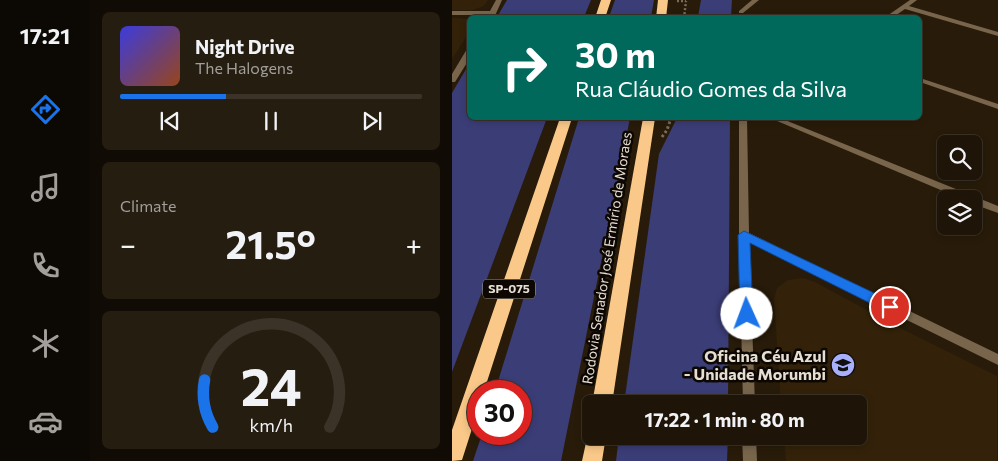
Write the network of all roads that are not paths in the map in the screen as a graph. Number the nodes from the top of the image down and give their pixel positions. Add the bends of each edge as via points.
1 (500, 0) edge
2 (606, 0) edge
3 (663, 0) edge
4 (740, 0) edge
5 (756, 0) edge
6 (914, 0) edge
7 (904, 6) junction
8 (452, 13) edge
9 (491, 15) edge
10 (601, 15) edge
11 (661, 15) edge
12 (742, 15) edge
13 (891, 15) edge
14 (998, 34) edge
15 (467, 56) edge
16 (452, 80) edge
17 (922, 81) edge
18 (998, 107) edge
19 (565, 120) edge
20 (649, 120) edge
21 (743, 120) edge
22 (779, 120) edge
23 (950, 190) edge
24 (982, 203) edge
25 (998, 210) edge
26 (744, 235) junction
27 (998, 360) edge
28 (603, 395) edge
29 (749, 395) edge
30 (595, 445) edge
31 (749, 445) edge
32 (452, 460) edge
33 (592, 461) edge
34 (750, 461) edge

1 - 9 street
2 - 10 highway
3 - 11 highway
4 - 12 street
5 - 12 street
6 - 7 street
7 - 13 street
7 - 14 street
8 - 9 street
15 - 16 street
17 - 18 street
19 - 32 highway, SP-075
20 - 28 highway, Rodovia Senador José Ermírio de Moraes
21 - 26 street
22 - 23 street
24 - 25 street
26 - 27 street
26 - 29 street
30 - 33 highway
31 - 34 street

